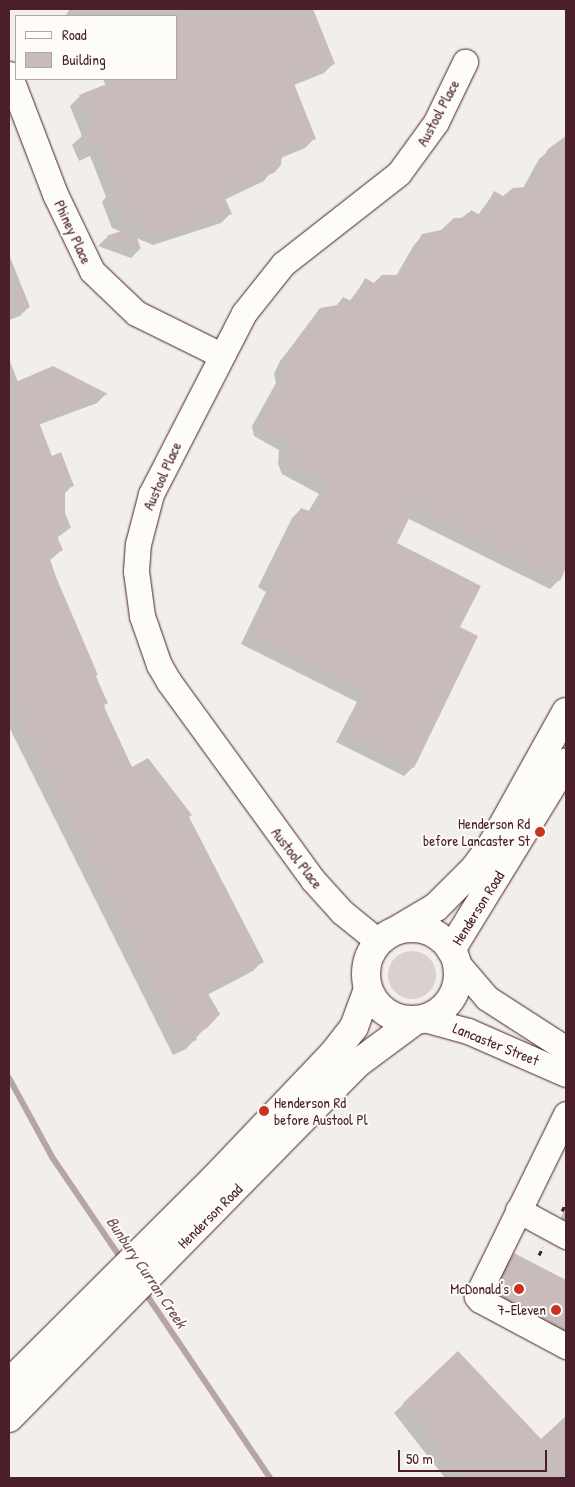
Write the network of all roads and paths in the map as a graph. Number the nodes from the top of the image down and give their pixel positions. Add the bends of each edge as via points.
1 (465, 62) dead end
2 (9, 74) edge
3 (221, 355) junction
4 (566, 712) edge
5 (566, 762) edge
6 (386, 937) junction
7 (454, 957) junction
8 (368, 989) junction
9 (420, 1020) junction
10 (566, 1048) edge
11 (566, 1074) edge
12 (566, 1114) edge
13 (219, 1190) junction
14 (518, 1210) junction
15 (566, 1236) edge
16 (566, 1346) edge
17 (39, 1371) junction
18 (9, 1383) edge
19 (9, 1418) edge

1 - 3 street, Austool Place via 436,122 399,173 283,264 244,313
2 - 3 street, Phiney Place via 55,194 92,271 136,312
3 - 6 street, Austool Place via 164,464 146,510 136,571 142,616 152,649 169,682 284,843 342,912
4 - 6 main road, Henderson Road via 493,843 475,868 436,907
5 - 7 main road, Henderson Road
6 - 7 main road via 413,928 426,930 443,940
6 - 8 main road via 367,964
7 - 9 main road via 458,978 451,998 436,1013
7 - 10 street, Lancaster Street via 487,998
8 - 9 main road via 384,1011 403,1020
8 - 13 main road, Henderson Road via 354,1027 343,1042
9 - 11 street, Lancaster Street via 468,1031
9 - 13 main road, Henderson Road via 358,1063
12 - 14 street
13 - 17 main road, Henderson Road
14 - 15 street
14 - 16 street via 477,1296
17 - 18 main road, Henderson Road
17 - 19 main road, Henderson Road

